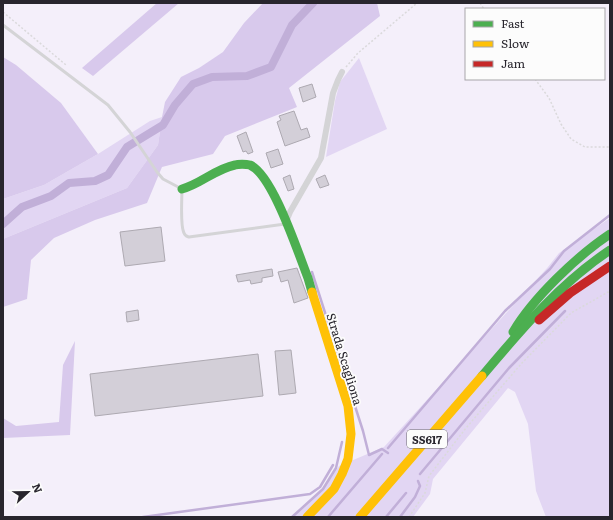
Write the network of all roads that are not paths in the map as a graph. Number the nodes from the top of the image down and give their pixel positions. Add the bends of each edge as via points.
1 (3, 25) edge
2 (342, 72) road end
3 (182, 189) junction
4 (285, 224) junction
5 (610, 234) edge
6 (610, 250) edge
7 (610, 266) edge
8 (495, 360) junction
9 (306, 517) edge
10 (360, 517) edge

1 - 3 lane via 108,105 163,179
2 - 4 street via 333,93 321,158
3 - 4 main road, Strada Scagliona via 235,164 249,165 261,174 273,192
3 - 4 lane via 182,226 183,232 189,237
4 - 9 main road, Strada Scagliona via 308,278 348,406 351,434 348,459 334,489
5 - 8 main road via 587,251 555,281 515,328
6 - 8 main road, SS617 via 566,283
7 - 8 main road via 554,306
8 - 10 main road, SS617

